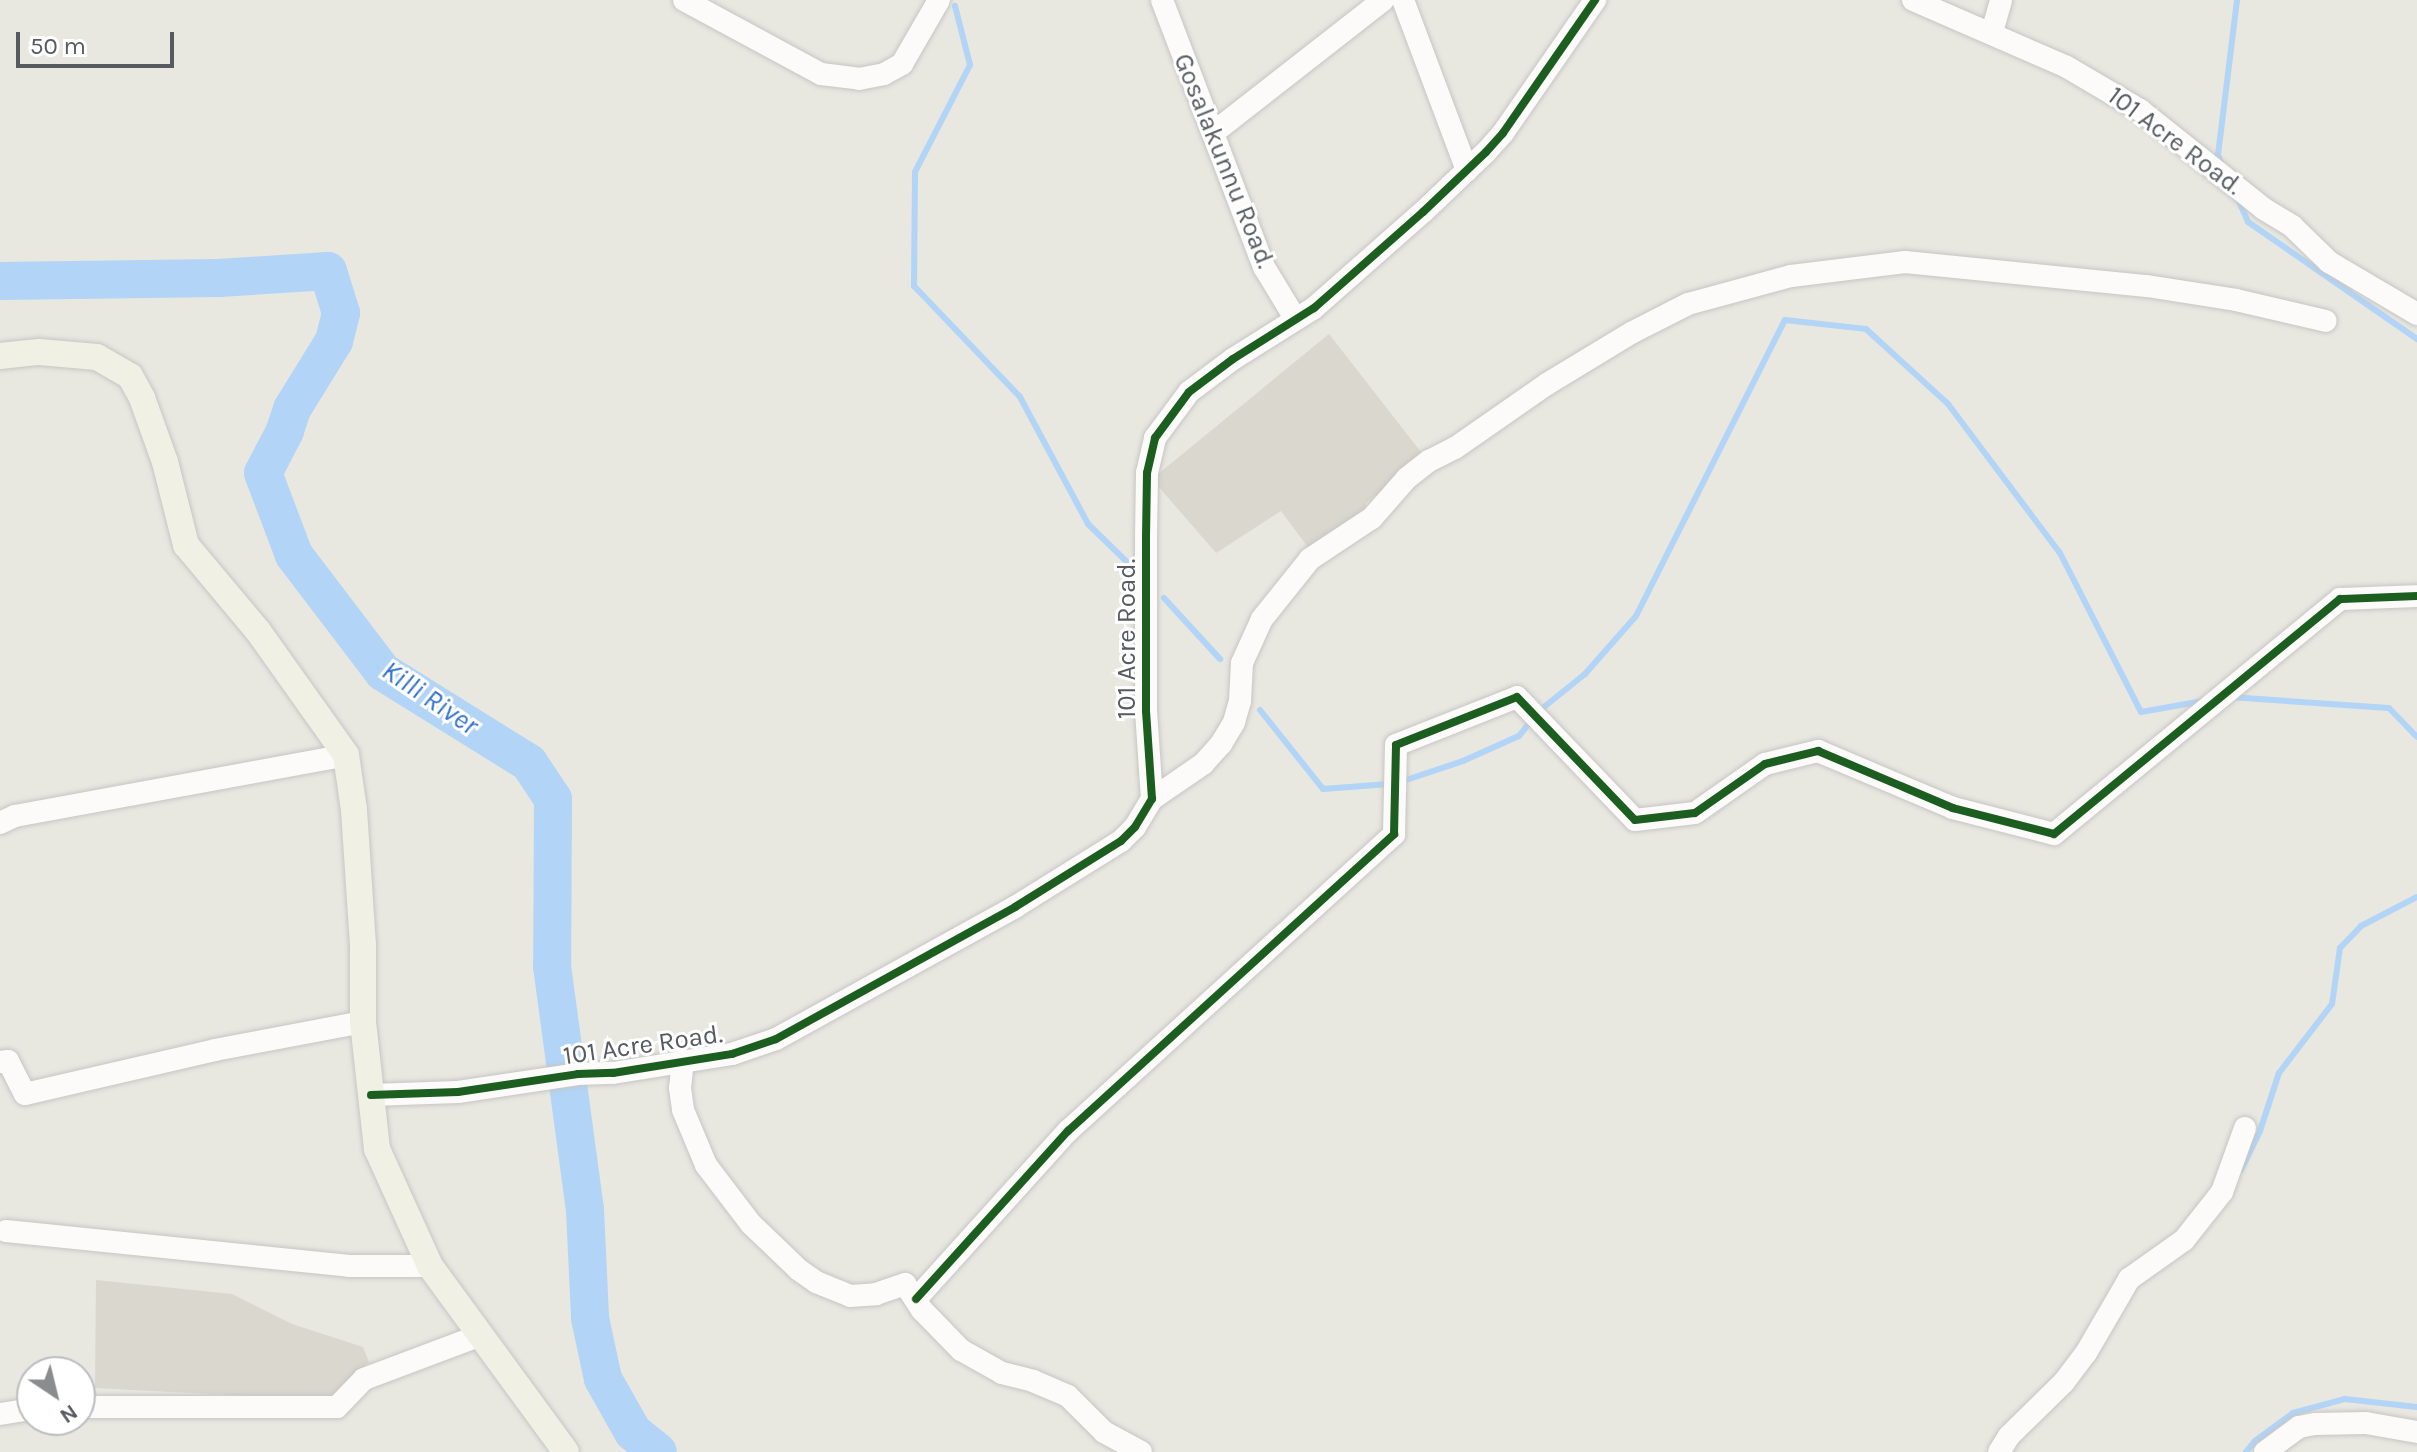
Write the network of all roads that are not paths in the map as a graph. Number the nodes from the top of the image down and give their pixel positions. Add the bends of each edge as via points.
1 (684, 0) edge
2 (939, 0) edge
3 (1162, 0) edge
4 (1383, 0) edge
5 (1403, 0) edge
6 (1595, 0) edge
7 (1913, 0) edge
8 (2001, 0) edge
9 (1992, 32) junction
10 (1213, 133) junction
11 (1467, 170) junction
12 (2417, 314) edge
13 (1295, 318) junction
14 (2326, 321) dead end
15 (0, 356) edge
16 (2417, 596) edge
17 (346, 755) junction
18 (1152, 799) junction
19 (0, 823) edge
20 (363, 1022) junction
21 (683, 1060) junction
22 (0, 1062) edge
23 (371, 1095) junction
24 (2245, 1128) dead end
25 (6, 1231) dead end
26 (430, 1266) junction
27 (916, 1299) junction
28 (481, 1335) junction
29 (96, 1407) edge
30 (2417, 1432) edge
31 (566, 1452) edge
32 (1141, 1452) edge
33 (1999, 1452) edge
34 (2265, 1452) edge

1 - 2 street via 821,74 859,79 902,64
3 - 10 street, Gosalakunnu Road.
4 - 10 street
5 - 11 street
6 - 11 street, 101 Acre Road. via 1503,133
7 - 9 street, 101 Acre Road.
8 - 9 street
9 - 12 street, 101 Acre Road. via 2140,110 2292,226 2329,262
10 - 13 street, Gosalakunnu Road. via 1264,267
11 - 13 street, 101 Acre Road. via 1314,308
13 - 18 street, 101 Acre Road. via 1189,392 1155,438 1147,473 1146,537
14 - 18 street via 2187,292 1905,262 1791,276 1688,304 1547,384 1429,461 1362,526 1310,559 1262,619 1242,663 1234,722 1221,744 1203,764
15 - 17 main road via 39,352 97,357 130,376 165,462 186,545 258,631
16 - 27 street via 2340,599 2054,834 1953,808 1818,751 1765,764 1695,813 1635,820 1517,697 1396,745 1394,834 1068,1131
17 - 19 street
17 - 20 main road via 363,944
18 - 21 street, 101 Acre Road. via 1121,841 860,994 776,1039 732,1054
20 - 22 street via 25,1094 8,1061
20 - 23 main road
21 - 23 street, 101 Acre Road. via 458,1092
21 - 27 street via 683,1110 695,1143 728,1198 751,1224 799,1270 836,1292 864,1296 904,1284
23 - 26 main road via 377,1149
24 - 33 street via 2222,1192 2184,1240 2129,1279 2086,1353
25 - 26 street via 349,1266
26 - 28 main road
27 - 32 street via 961,1350 1002,1373 1068,1396 1104,1432
28 - 29 street via 364,1379 337,1407
28 - 31 main road
30 - 34 street via 2366,1423 2315,1424 2299,1427

